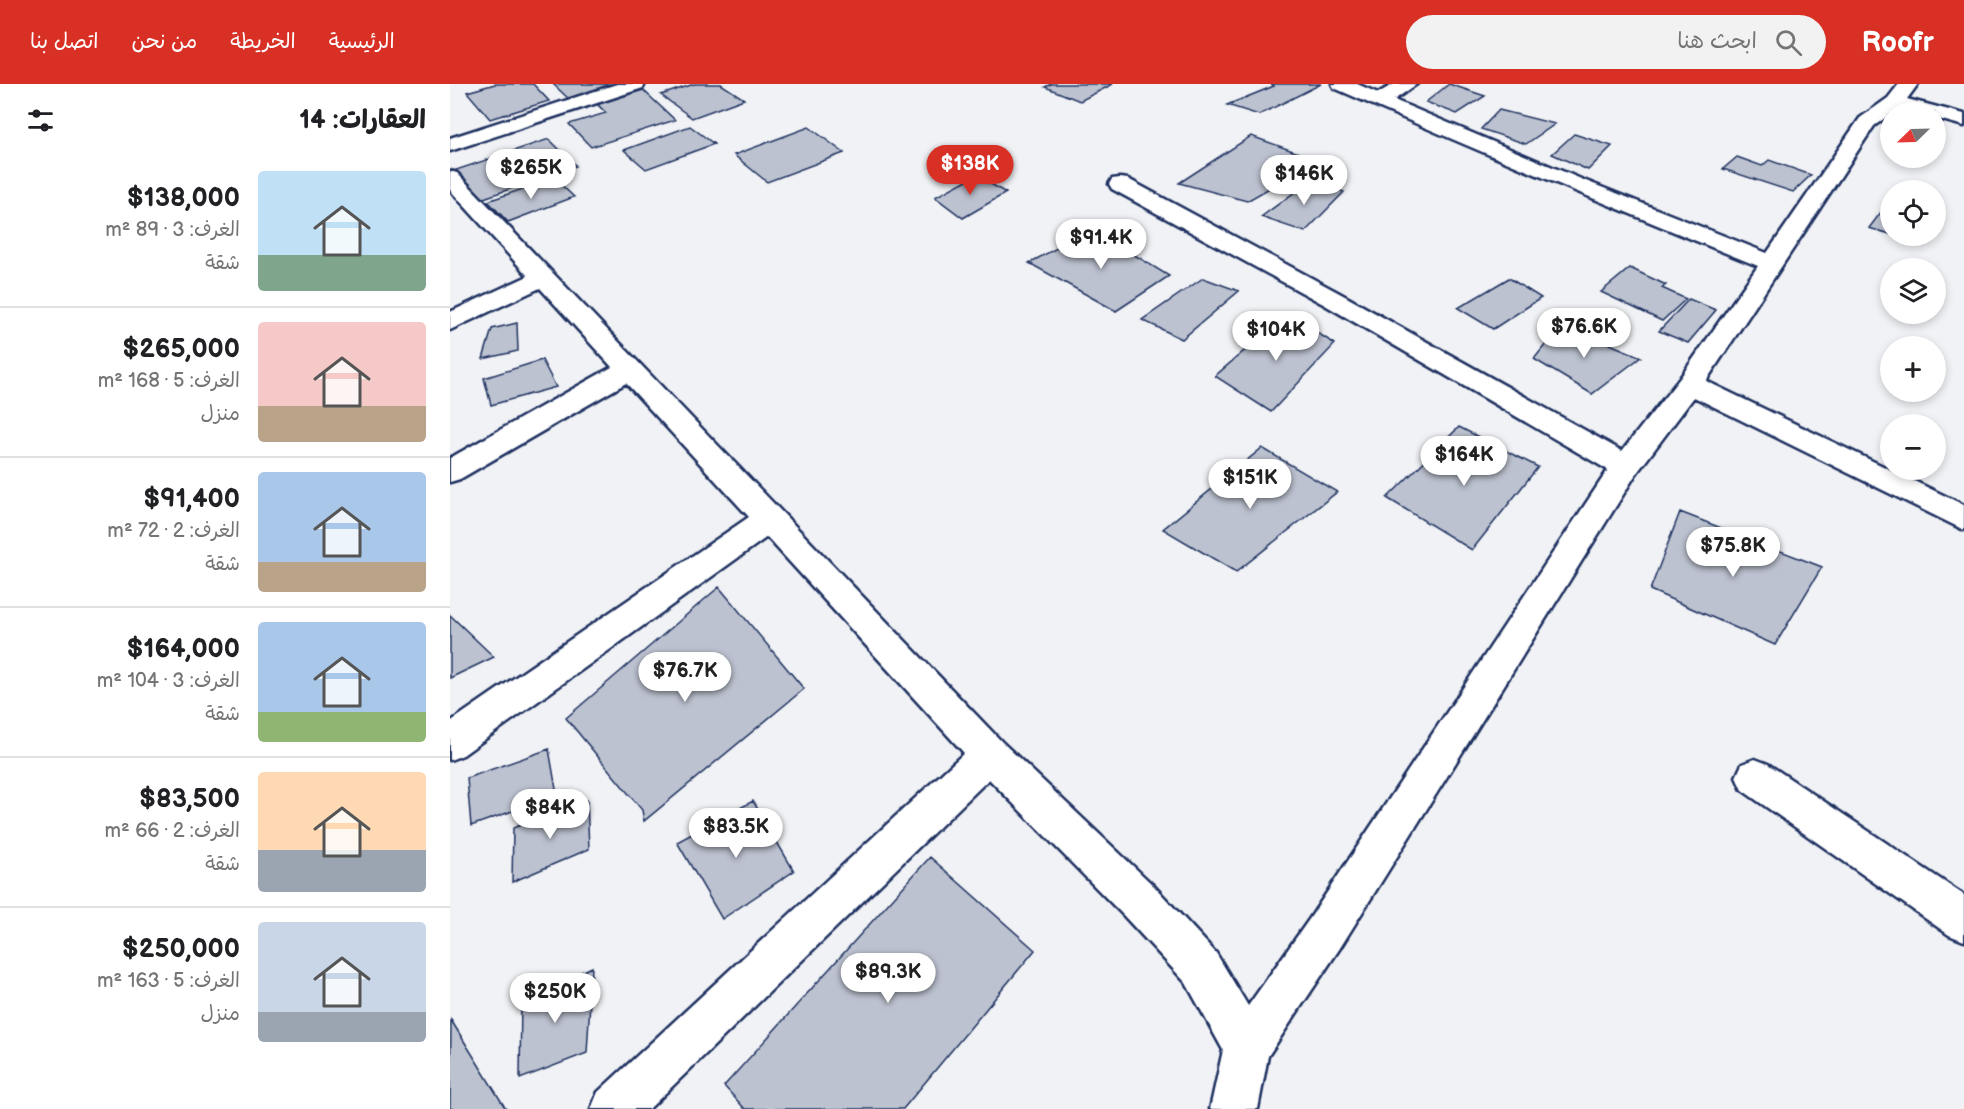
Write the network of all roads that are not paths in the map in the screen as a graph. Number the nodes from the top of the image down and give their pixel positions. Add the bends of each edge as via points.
1 (636, 84) edge
2 (1341, 84) edge
3 (1408, 84) edge
4 (1902, 93) edge
5 (1378, 101) junction
6 (1964, 120) edge
7 (450, 146) edge
8 (450, 177) edge
9 (1120, 184) dead end
10 (1771, 264) junction
11 (545, 277) junction
12 (450, 322) edge
13 (628, 370) junction
14 (1690, 384) junction
15 (1626, 467) junction
16 (450, 471) edge
17 (1964, 518) edge
18 (768, 520) junction
19 (450, 743) edge
20 (989, 754) junction
21 (1755, 777) dead end
22 (1964, 920) edge
23 (1247, 1047) junction
24 (615, 1109) edge
25 (1234, 1109) edge

1 - 7 street
2 - 5 street
3 - 5 street
4 - 6 street
4 - 10 street via 1867,122
5 - 10 street
8 - 11 street
9 - 15 street via 1334,300
10 - 14 street
11 - 12 street
11 - 13 street
13 - 16 street
13 - 18 street
14 - 15 street
14 - 17 street
15 - 23 street
18 - 19 street
18 - 20 street
20 - 23 street via 1139,901 1201,968
20 - 24 street
21 - 22 street
23 - 25 street

